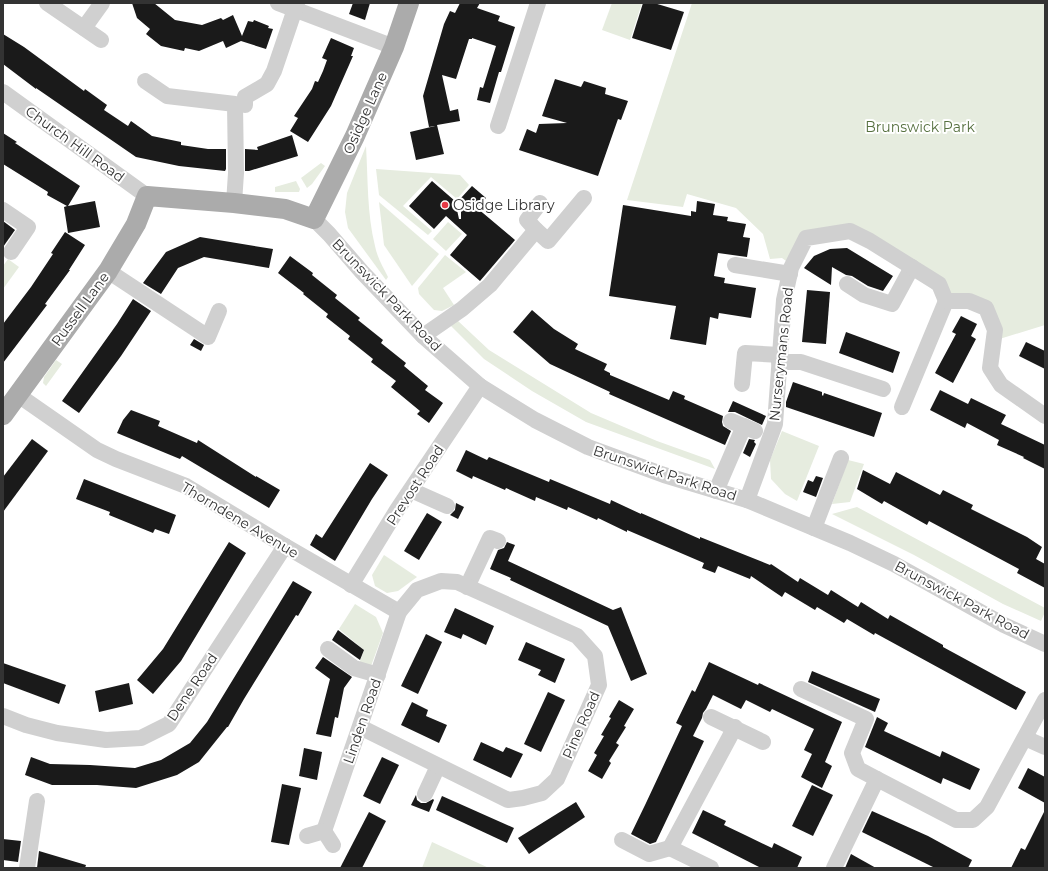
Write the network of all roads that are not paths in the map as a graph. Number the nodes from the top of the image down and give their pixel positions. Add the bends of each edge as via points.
1 (47, 3) edge
2 (102, 3) edge
3 (278, 3) edge
4 (409, 3) edge
5 (538, 3) edge
6 (296, 6) edge
7 (84, 28) junction
8 (101, 40) dead end
9 (394, 47) junction
10 (145, 81) dead end
11 (4, 96) edge
12 (245, 104) dead end
13 (498, 126) dead end
14 (147, 196) junction
15 (584, 198) dead end
16 (234, 203) junction
17 (540, 204) dead end
18 (3, 210) edge
19 (314, 219) junction
20 (536, 230) junction
21 (11, 252) dead end
22 (735, 265) dead end
23 (912, 267) junction
24 (108, 271) junction
25 (790, 274) junction
26 (847, 284) dead end
27 (946, 301) junction
28 (219, 311) dead end
29 (423, 336) junction
30 (780, 358) junction
31 (742, 384) dead end
32 (480, 386) junction
33 (883, 389) dead end
34 (18, 395) junction
35 (902, 406) dead end
36 (3, 415) edge
37 (1045, 416) edge
38 (743, 426) dead end
39 (841, 458) dead end
40 (411, 490) junction
41 (716, 491) junction
42 (747, 500) junction
43 (447, 506) dead end
44 (814, 528) junction
45 (498, 541) dead end
46 (285, 546) junction
47 (351, 585) junction
48 (467, 587) junction
49 (399, 612) junction
50 (1045, 644) edge
51 (328, 649) dead end
52 (378, 675) junction
53 (801, 689) dead end
54 (1045, 700) edge
55 (3, 716) edge
56 (711, 717) dead end
57 (360, 727) junction
58 (735, 728) junction
59 (1025, 738) junction
60 (763, 742) dead end
61 (1045, 747) edge
62 (438, 766) junction
63 (877, 780) junction
64 (425, 794) dead end
65 (37, 801) dead end
66 (324, 831) junction
67 (307, 836) dead end
68 (622, 840) dead end
69 (333, 845) dead end
70 (670, 848) junction
71 (27, 868) edge
72 (711, 868) edge
73 (834, 868) edge

1 - 7 street
2 - 7 street
3 - 6 street
4 - 9 main road, Osidge Lane
5 - 13 street
6 - 9 street
6 - 12 street via 274,71 267,84 245,97
7 - 8 street
9 - 19 main road, Osidge Lane via 355,136
10 - 16 street via 167,96 235,104
11 - 14 street, Church Hill Road
14 - 16 main road, Brunswick Park Road
14 - 24 main road, Russell Lane via 136,224
15 - 20 street via 548,241
16 - 19 main road, Brunswick Park Road via 285,210
17 - 20 street via 527,220
18 - 21 street via 28,227
19 - 29 street, Brunswick Park Road
20 - 29 street via 490,285 462,309
22 - 25 street
23 - 25 street, Nurserymans Road via 850,231 806,238
23 - 26 street via 892,304 864,295
23 - 27 street, Nurserymans Road via 939,284
24 - 28 street via 208,337
24 - 34 main road, Russell Lane
25 - 30 street, Nurserymans Road via 784,300
27 - 35 street
27 - 37 street via 969,301 986,308 995,330 990,368 1001,385
29 - 32 street, Brunswick Park Road
30 - 31 street via 746,353
30 - 33 street via 801,362
30 - 42 street, Nurserymans Road via 775,424
32 - 40 street, Prevost Road
32 - 41 street, Brunswick Park Road via 535,420 588,447
34 - 36 main road, Russell Lane
34 - 46 street, Thorndene Avenue via 97,450 186,486
38 - 41 street
39 - 44 street
40 - 43 street
40 - 47 street, Prevost Road
41 - 42 street, Brunswick Park Road
42 - 44 street, Brunswick Park Road
44 - 50 street, Brunswick Park Road via 894,564 1004,625
45 - 48 street via 490,538
46 - 47 street, Thorndene Avenue
46 - 55 street, Dene Road via 168,724 141,738 106,740 57,733
47 - 49 street, Thorndene Avenue
48 - 49 street, Pine Road via 457,582 441,580 417,590
48 - 62 street, Pine Road via 577,636 595,656 599,685 557,779 542,793 508,800
49 - 52 street, Linden Road
51 - 52 street via 354,668
52 - 57 street, Linden Road
53 - 63 street via 866,719 852,753 858,769
54 - 59 street
56 - 58 street
57 - 62 street, Pine Road
57 - 66 street, Linden Road
58 - 60 street
58 - 70 street
59 - 61 street
59 - 63 street via 987,807 973,820 956,820
62 - 64 street
63 - 73 street
65 - 71 street
66 - 67 street
66 - 69 street
68 - 70 street via 649,854
70 - 72 street

